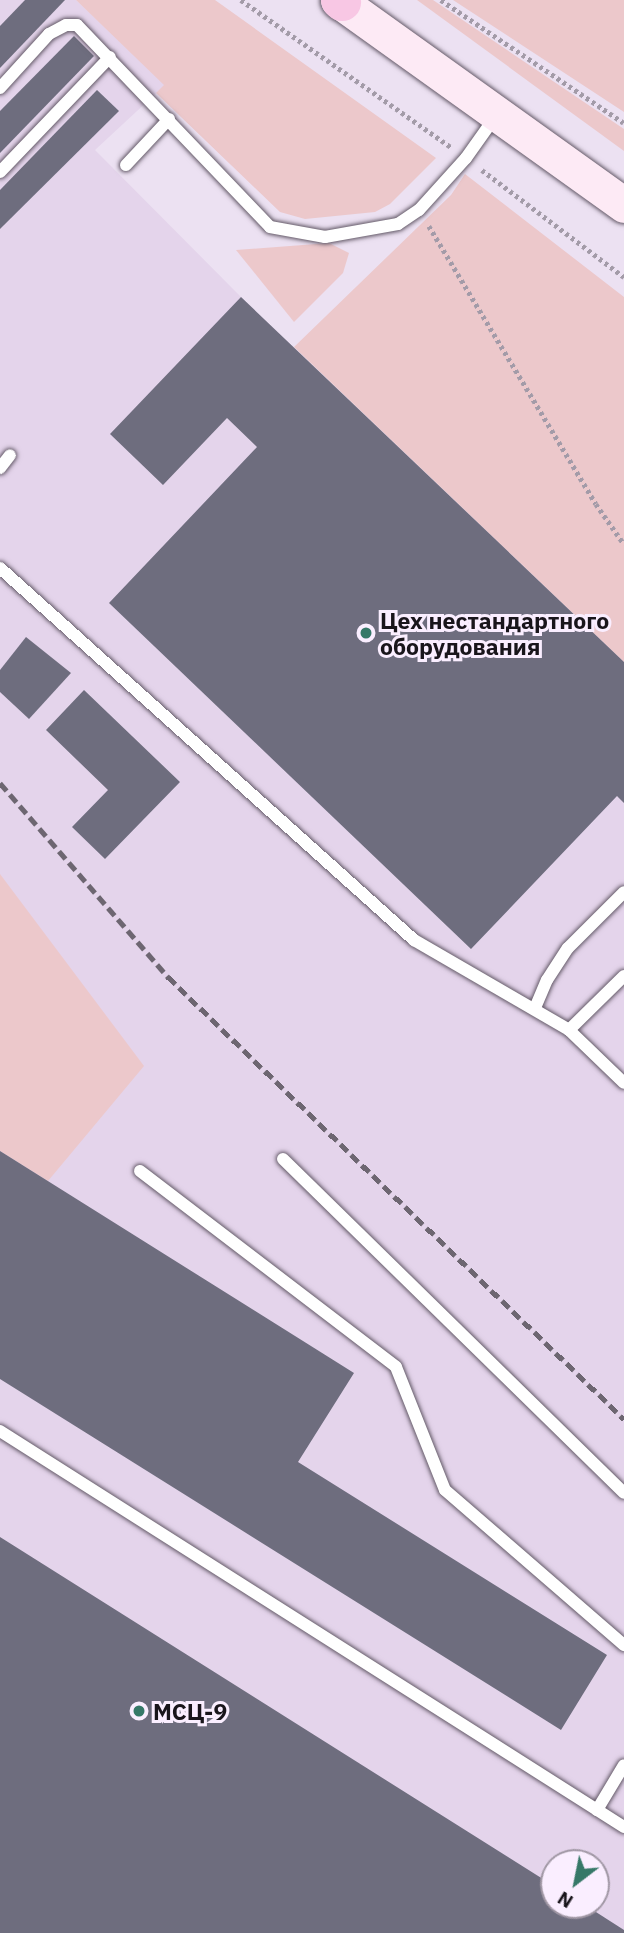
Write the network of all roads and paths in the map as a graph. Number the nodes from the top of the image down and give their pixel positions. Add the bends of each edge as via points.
1 (241, 0) edge
2 (441, 0) edge
3 (340, 1) edge
4 (110, 57) junction
5 (0, 88) edge
6 (497, 114) junction
7 (169, 119) junction
8 (624, 123) edge
9 (466, 158) junction
10 (126, 165) dead end
11 (0, 172) edge
12 (624, 205) edge
13 (419, 209) junction
14 (624, 277) edge
15 (10, 455) dead end
16 (0, 468) edge
17 (624, 544) edge
18 (0, 568) edge
19 (624, 892) edge
20 (624, 976) edge
21 (535, 1008) junction
22 (569, 1030) junction
23 (624, 1083) edge
24 (283, 1159) dead end
25 (140, 1171) dead end
26 (0, 1431) edge
27 (624, 1493) edge
28 (624, 1645) edge
29 (624, 1765) edge
30 (597, 1810) junction
31 (624, 1827) edge

1 - 9 path
2 - 8 path
3 - 6 main road
4 - 5 lane via 77,25 66,25 49,34
4 - 7 lane
4 - 11 lane
6 - 9 lane
6 - 12 main road
7 - 10 lane
7 - 13 lane via 270,226 325,237 398,224
9 - 13 lane
9 - 14 path
13 - 17 path via 596,505
15 - 16 lane
18 - 21 lane via 414,940
19 - 21 lane via 568,948
20 - 22 lane
21 - 22 lane
22 - 23 lane
24 - 27 lane
25 - 28 lane via 396,1367 445,1490
26 - 30 lane
29 - 30 lane
30 - 31 lane

